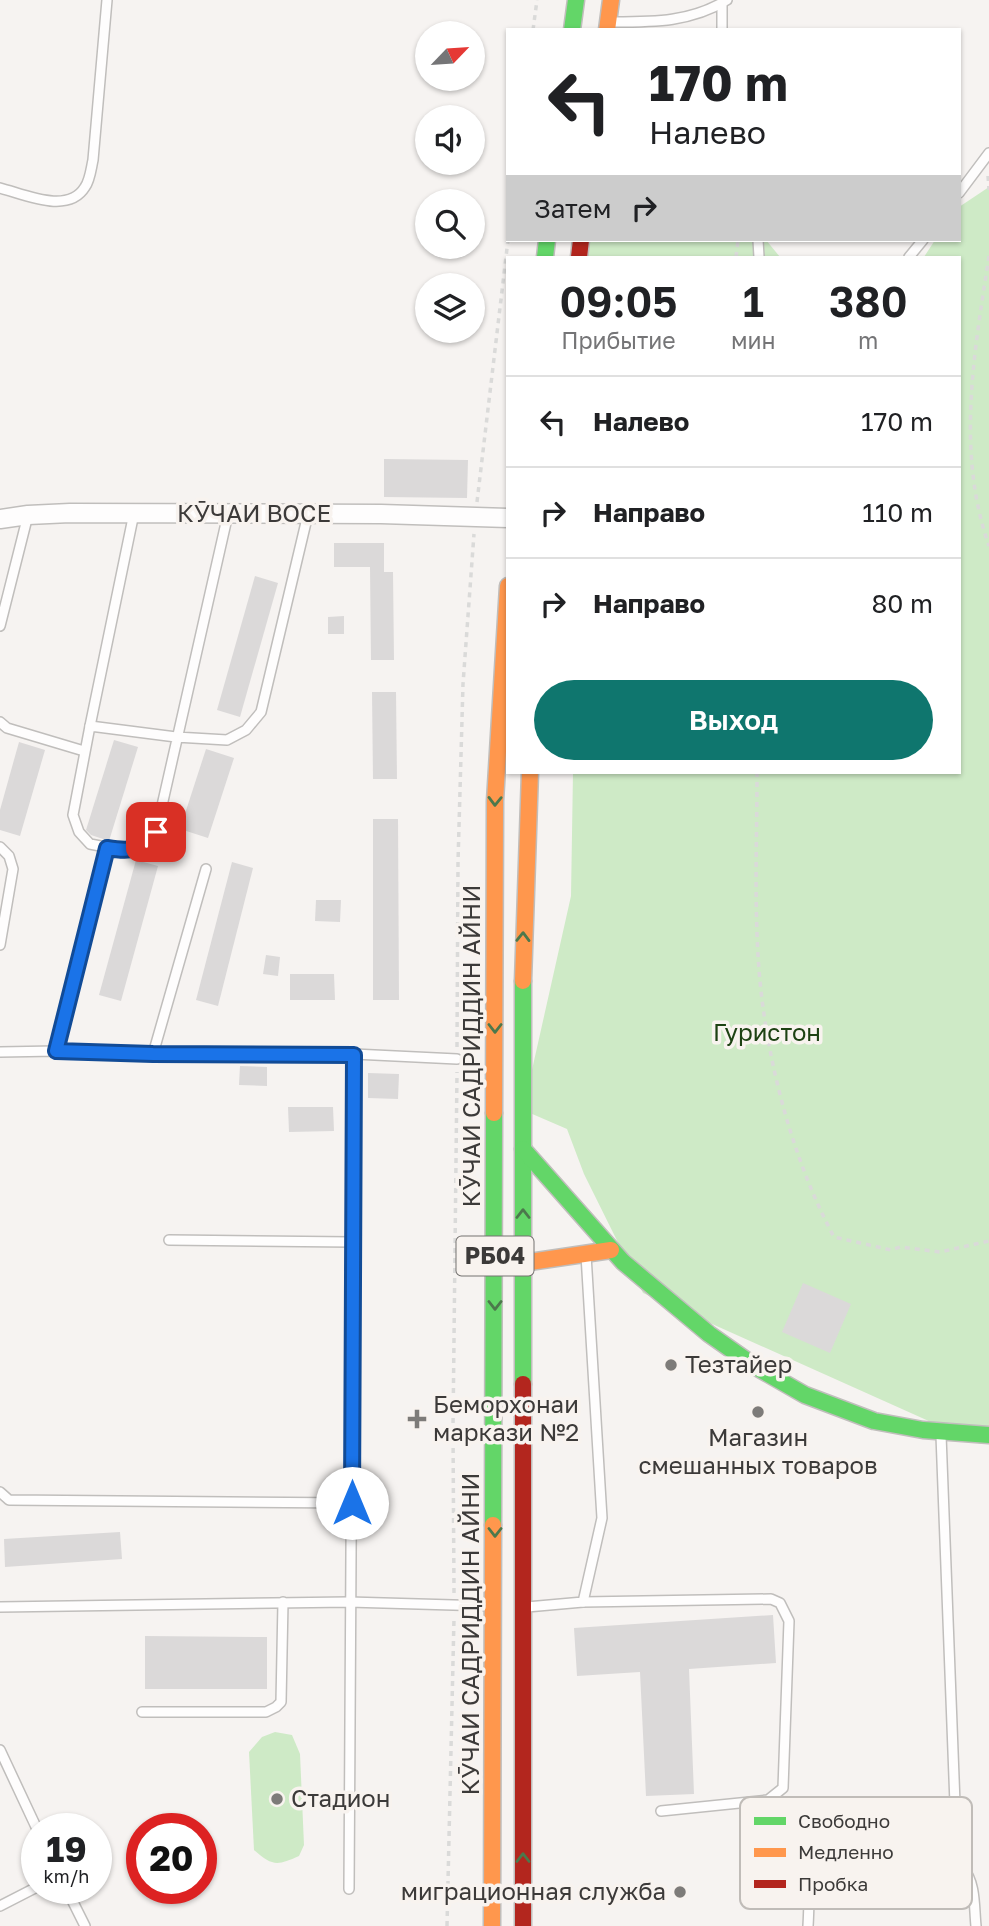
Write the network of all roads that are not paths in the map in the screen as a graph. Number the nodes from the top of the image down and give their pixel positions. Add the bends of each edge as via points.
1 (107, 0) edge
2 (576, 0) edge
3 (611, 0) edge
4 (724, 2) edge
5 (607, 26) edge
6 (572, 28) edge
7 (722, 28) edge
8 (989, 153) edge
9 (0, 188) edge
10 (961, 190) edge
11 (921, 242) edge
12 (910, 256) edge
13 (134, 513) junction
14 (228, 514) junction
15 (308, 514) junction
16 (28, 515) junction
17 (506, 518) edge
18 (0, 519) edge
19 (506, 619) edge
20 (0, 626) edge
21 (0, 722) edge
22 (90, 726) junction
23 (176, 737) junction
24 (84, 751) junction
25 (530, 774) edge
26 (0, 847) edge
27 (107, 848) junction
28 (206, 869) dead end
29 (0, 945) edge
30 (56, 1051) junction
31 (0, 1052) edge
32 (153, 1054) junction
33 (354, 1055) junction
34 (457, 1059) road end
35 (523, 1149) junction
36 (169, 1240) dead end
37 (352, 1242) junction
38 (611, 1250) junction
39 (586, 1253) junction
40 (523, 1263) junction
41 (941, 1433) junction
42 (989, 1435) edge
43 (0, 1492) edge
44 (352, 1503) junction
45 (283, 1602) junction
46 (349, 1602) junction
47 (583, 1602) junction
48 (495, 1606) junction
49 (0, 1607) edge
50 (522, 1607) junction
51 (142, 1712) dead end
52 (0, 1750) edge
53 (772, 1797) edge
54 (955, 1797) edge
55 (740, 1803) edge
56 (661, 1811) dead end
57 (30, 1813) edge
58 (972, 1886) edge
59 (349, 1889) dead end
60 (21, 1895) edge
61 (74, 1904) edge
62 (0, 1906) edge
63 (85, 1926) edge
64 (492, 1926) edge
65 (523, 1926) edge
66 (976, 1926) edge

1 - 9 lane via 87,185 79,195 52,202
2 - 6 main road
3 - 5 main road
4 - 5 lane via 677,20
4 - 7 lane
8 - 10 lane
11 - 12 lane
13 - 14 street, КӮЧАИ ВОСЕ
13 - 16 street, КӮЧАИ ВОСЕ
13 - 22 lane
14 - 15 street, КӮЧАИ ВОСЕ
14 - 23 lane
15 - 17 street, КӮЧАИ ВОСЕ
15 - 23 lane via 261,712 246,730 227,740
16 - 18 street, КӮЧАИ ВОСЕ
16 - 20 lane
19 -> 48 main road, КӮЧАИ САДРИДДИН АЙНИ / РБ04 via 495,801
21 - 24 lane
22 - 23 lane
22 - 24 lane
23 - 27 lane via 156,832 144,845 127,851
24 - 27 lane via 72,816 90,844
35 -> 25 main road, КӮЧАИ САДРИДДИН АЙНИ / РБ04 via 523,938
26 - 29 lane via 13,869
27 - 30 lane
28 - 32 lane
30 - 31 lane
30 - 32 lane
32 - 33 lane
33 - 34 lane
33 - 37 lane
35 - 38 main road
40 -> 35 main road, КӮЧАИ САДРИДДИН АЙНИ / РБ04
36 - 37 lane
37 - 44 lane
38 - 39 main road
38 - 41 main road via 721,1343 775,1380 857,1416
39 - 40 main road
39 - 47 lane via 602,1518
40 - 50 main road, КӮЧАИ САДРИДДИН АЙНИ / РБ04
41 - 42 main road
41 - 54 lane
43 - 44 lane via 9,1500
44 - 46 lane
45 - 46 lane
45 - 49 lane
45 - 51 lane via 281,1702 276,1707 266,1712
46 - 48 lane
46 - 59 lane
47 - 50 lane
47 - 53 lane via 771,1599 780,1603 789,1621 783,1788
48 - 64 main road, КӮЧАИ САДРИДДИН АЙНИ / РБ04
65 -> 50 main road, КӮЧАИ САДРИДДИН АЙНИ / РБ04
52 - 57 lane
55 - 56 lane
58 - 66 lane
60 - 62 lane
61 - 63 lane

